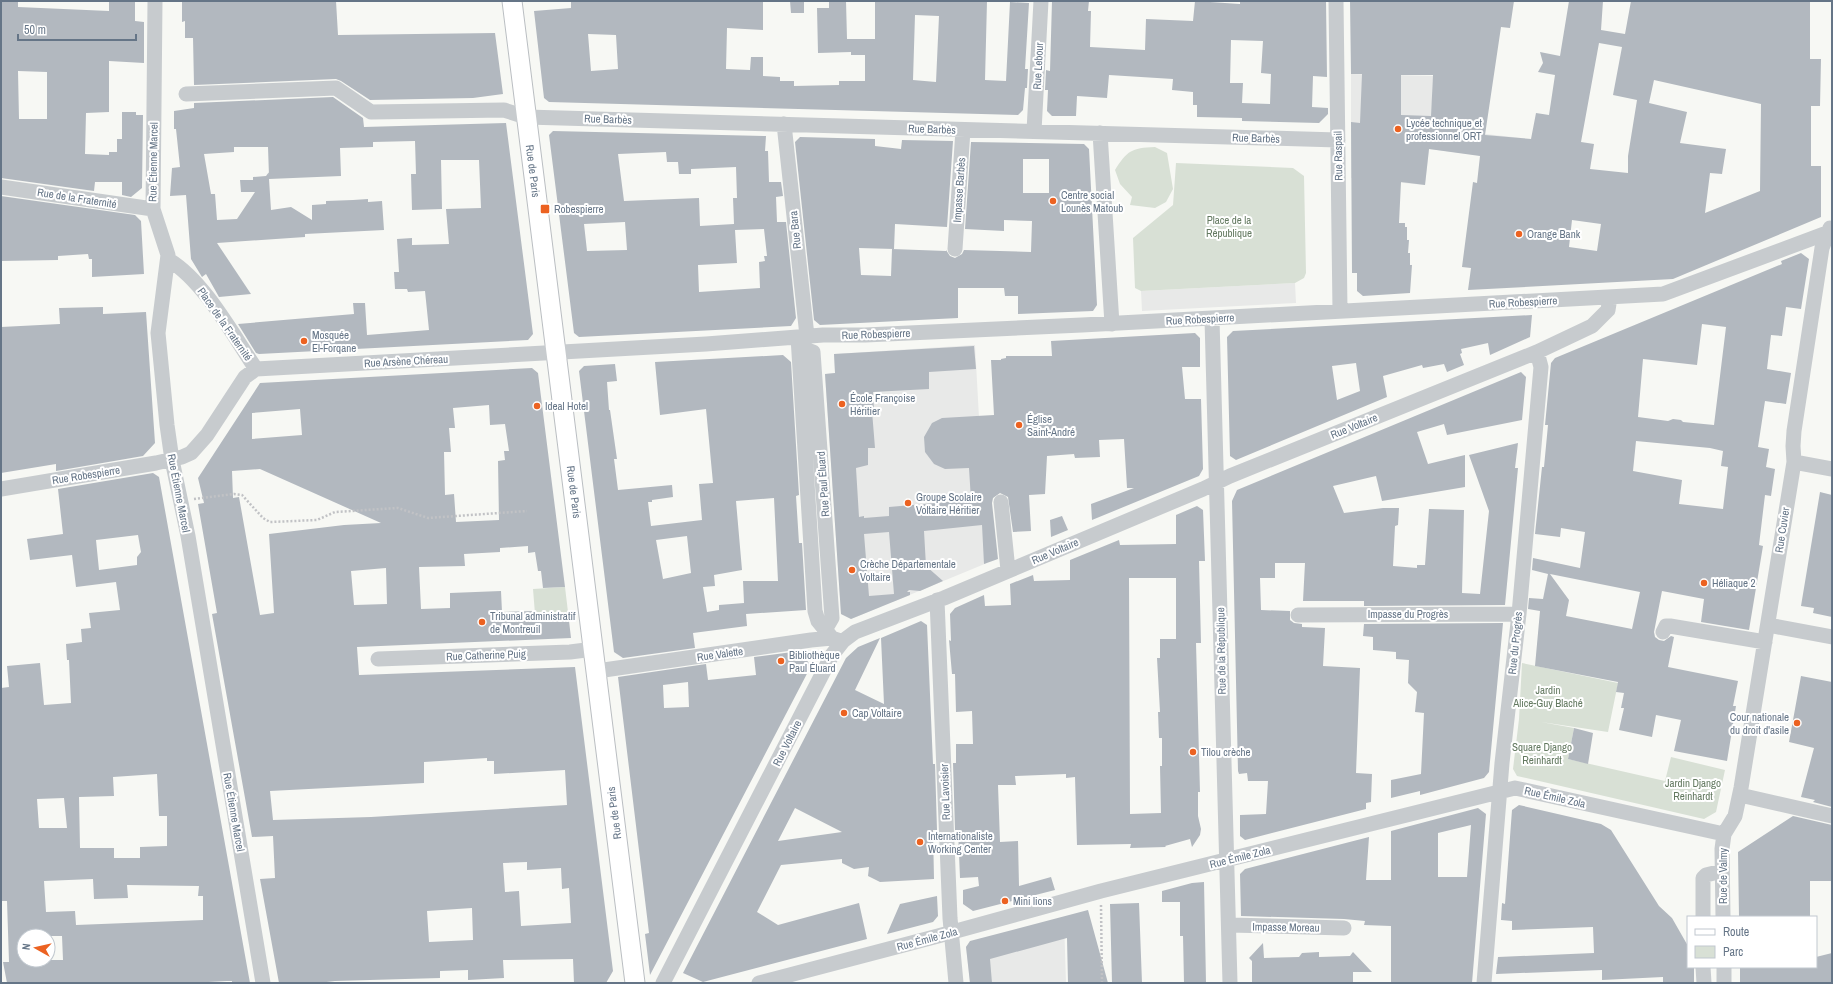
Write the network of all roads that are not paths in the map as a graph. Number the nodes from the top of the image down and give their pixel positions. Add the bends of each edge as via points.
1 (155, 1) edge
2 (512, 1) edge
3 (1041, 1) edge
4 (1336, 1) edge
5 (186, 94) dead end
6 (526, 117) junction
7 (784, 124) junction
8 (963, 130) junction
9 (1034, 131) junction
10 (1100, 133) junction
11 (1338, 140) junction
12 (1, 187) edge
13 (153, 209) junction
14 (1830, 229) edge
15 (955, 249) dead end
16 (169, 260) junction
17 (1610, 297) junction
18 (1340, 311) junction
19 (1212, 319) junction
20 (1112, 324) junction
21 (801, 340) junction
22 (556, 352) junction
23 (1536, 352) junction
24 (256, 369) junction
25 (172, 460) junction
26 (1794, 462) junction
27 (1832, 469) edge
28 (1217, 483) junction
29 (1, 488) edge
30 (1001, 502) dead end
31 (1008, 570) junction
32 (936, 600) junction
33 (1518, 614) junction
34 (1298, 615) dead end
35 (1768, 625) junction
36 (1663, 632) dead end
37 (833, 637) junction
38 (1832, 637) edge
39 (1765, 642) junction
40 (594, 649) junction
41 (378, 659) dead end
42 (597, 671) junction
43 (1500, 792) junction
44 (1740, 795) junction
45 (1832, 816) edge
46 (1724, 834) junction
47 (1226, 861) junction
48 (1722, 871) junction
49 (1703, 916) edge
50 (1723, 916) edge
51 (1229, 926) junction
52 (1344, 928) dead end
53 (951, 932) junction
54 (1703, 968) edge
55 (1724, 968) edge
56 (263, 983) edge
57 (635, 983) edge
58 (663, 983) edge
59 (759, 983) edge
60 (956, 983) edge
61 (1230, 983) edge
62 (1484, 983) edge
63 (1704, 983) edge
64 (1724, 983) edge

1 - 13 street, Rue Étienne Marcel
2 - 6 main road, Rue de Paris
3 - 9 street, Rue Lebour
4 - 11 street, Rue Raspail
5 - 6 street, Rue Barbès via 336,88 371,112 504,110
6 - 7 street, Rue Barbès
6 - 22 main road, Rue de Paris
7 - 8 street, Rue Barbès
7 - 21 street, Rue Bara
8 - 9 street, Rue Barbès
8 - 15 street, Impasse Barbès
9 - 10 street, Rue Barbès
10 - 11 street, Rue Barbès
10 - 20 street
11 - 18 street, Rue Raspail
12 - 13 street, Rue de la Fraternité
13 - 16 street, Rue Étienne Marcel
14 - 17 street, Rue Robespierre via 1663,294
14 - 26 street, Rue Cuvier via 1822,248 1795,424
16 - 24 street, Place de la Fraternité via 179,266 205,294
16 - 25 street, Rue Étienne Marcel via 158,333
17 - 18 street, Rue Robespierre
17 - 23 street, Rue Voltaire via 1608,310 1592,326
18 - 19 street, Rue Robespierre
19 - 20 street, Rue Robespierre
19 - 28 street, Rue de la République
20 - 21 street, Rue Robespierre
21 - 22 street, Rue Robespierre
21 - 37 street, Rue Paul Éluard via 815,611 818,621
22 - 24 street, Rue Arsène Chéreau
22 - 40 main road, Rue de Paris
23 - 28 street, Rue Voltaire
23 - 33 street, Rue du Progrès via 1541,367
24 - 25 street, Place de la Fraternité via 245,377 207,435 191,453
25 - 29 street, Rue Robespierre
25 - 56 street, Rue Étienne Marcel via 189,544
26 - 27 street
26 - 35 street, Rue Cuvier
28 - 31 street, Rue Voltaire
28 - 47 street, Rue de la République
30 - 31 street
31 - 32 street, Rue Voltaire
32 - 37 street, Rue Voltaire via 855,632
32 - 53 street, Rue Lavoisier
33 - 34 street, Impasse du Progrès
33 - 43 street, Rue du Progrès
35 - 38 street
35 - 39 street, Rue Cuvier
36 - 39 street via 1666,626 1670,626
37 - 42 street, Rue Valette
37 - 58 street, Rue Voltaire via 832,655
39 - 44 street, Rue Cuvier
40 - 41 street, Rue Catherine Puig via 577,652
40 - 42 main road, Rue de Paris
42 - 57 main road, Rue de Paris
43 - 46 street, Rue Émile Zola via 1515,788
43 - 47 street, Rue Émile Zola
43 - 62 street, Rue du Progrès
44 - 45 street
44 - 46 street, Rue Cuvier via 1735,816
46 - 48 street, Rue de Valmy
47 - 51 street, Rue de la République
47 - 53 street, Rue Émile Zola via 1101,891
48 - 49 street via 1703,878
48 - 50 street, Rue de Valmy
51 - 52 street, Impasse Moreau
51 - 61 street, Rue de la République
53 - 59 street, Rue Émile Zola
53 - 60 street, Rue Lavoisier
54 - 63 street
55 - 64 street

